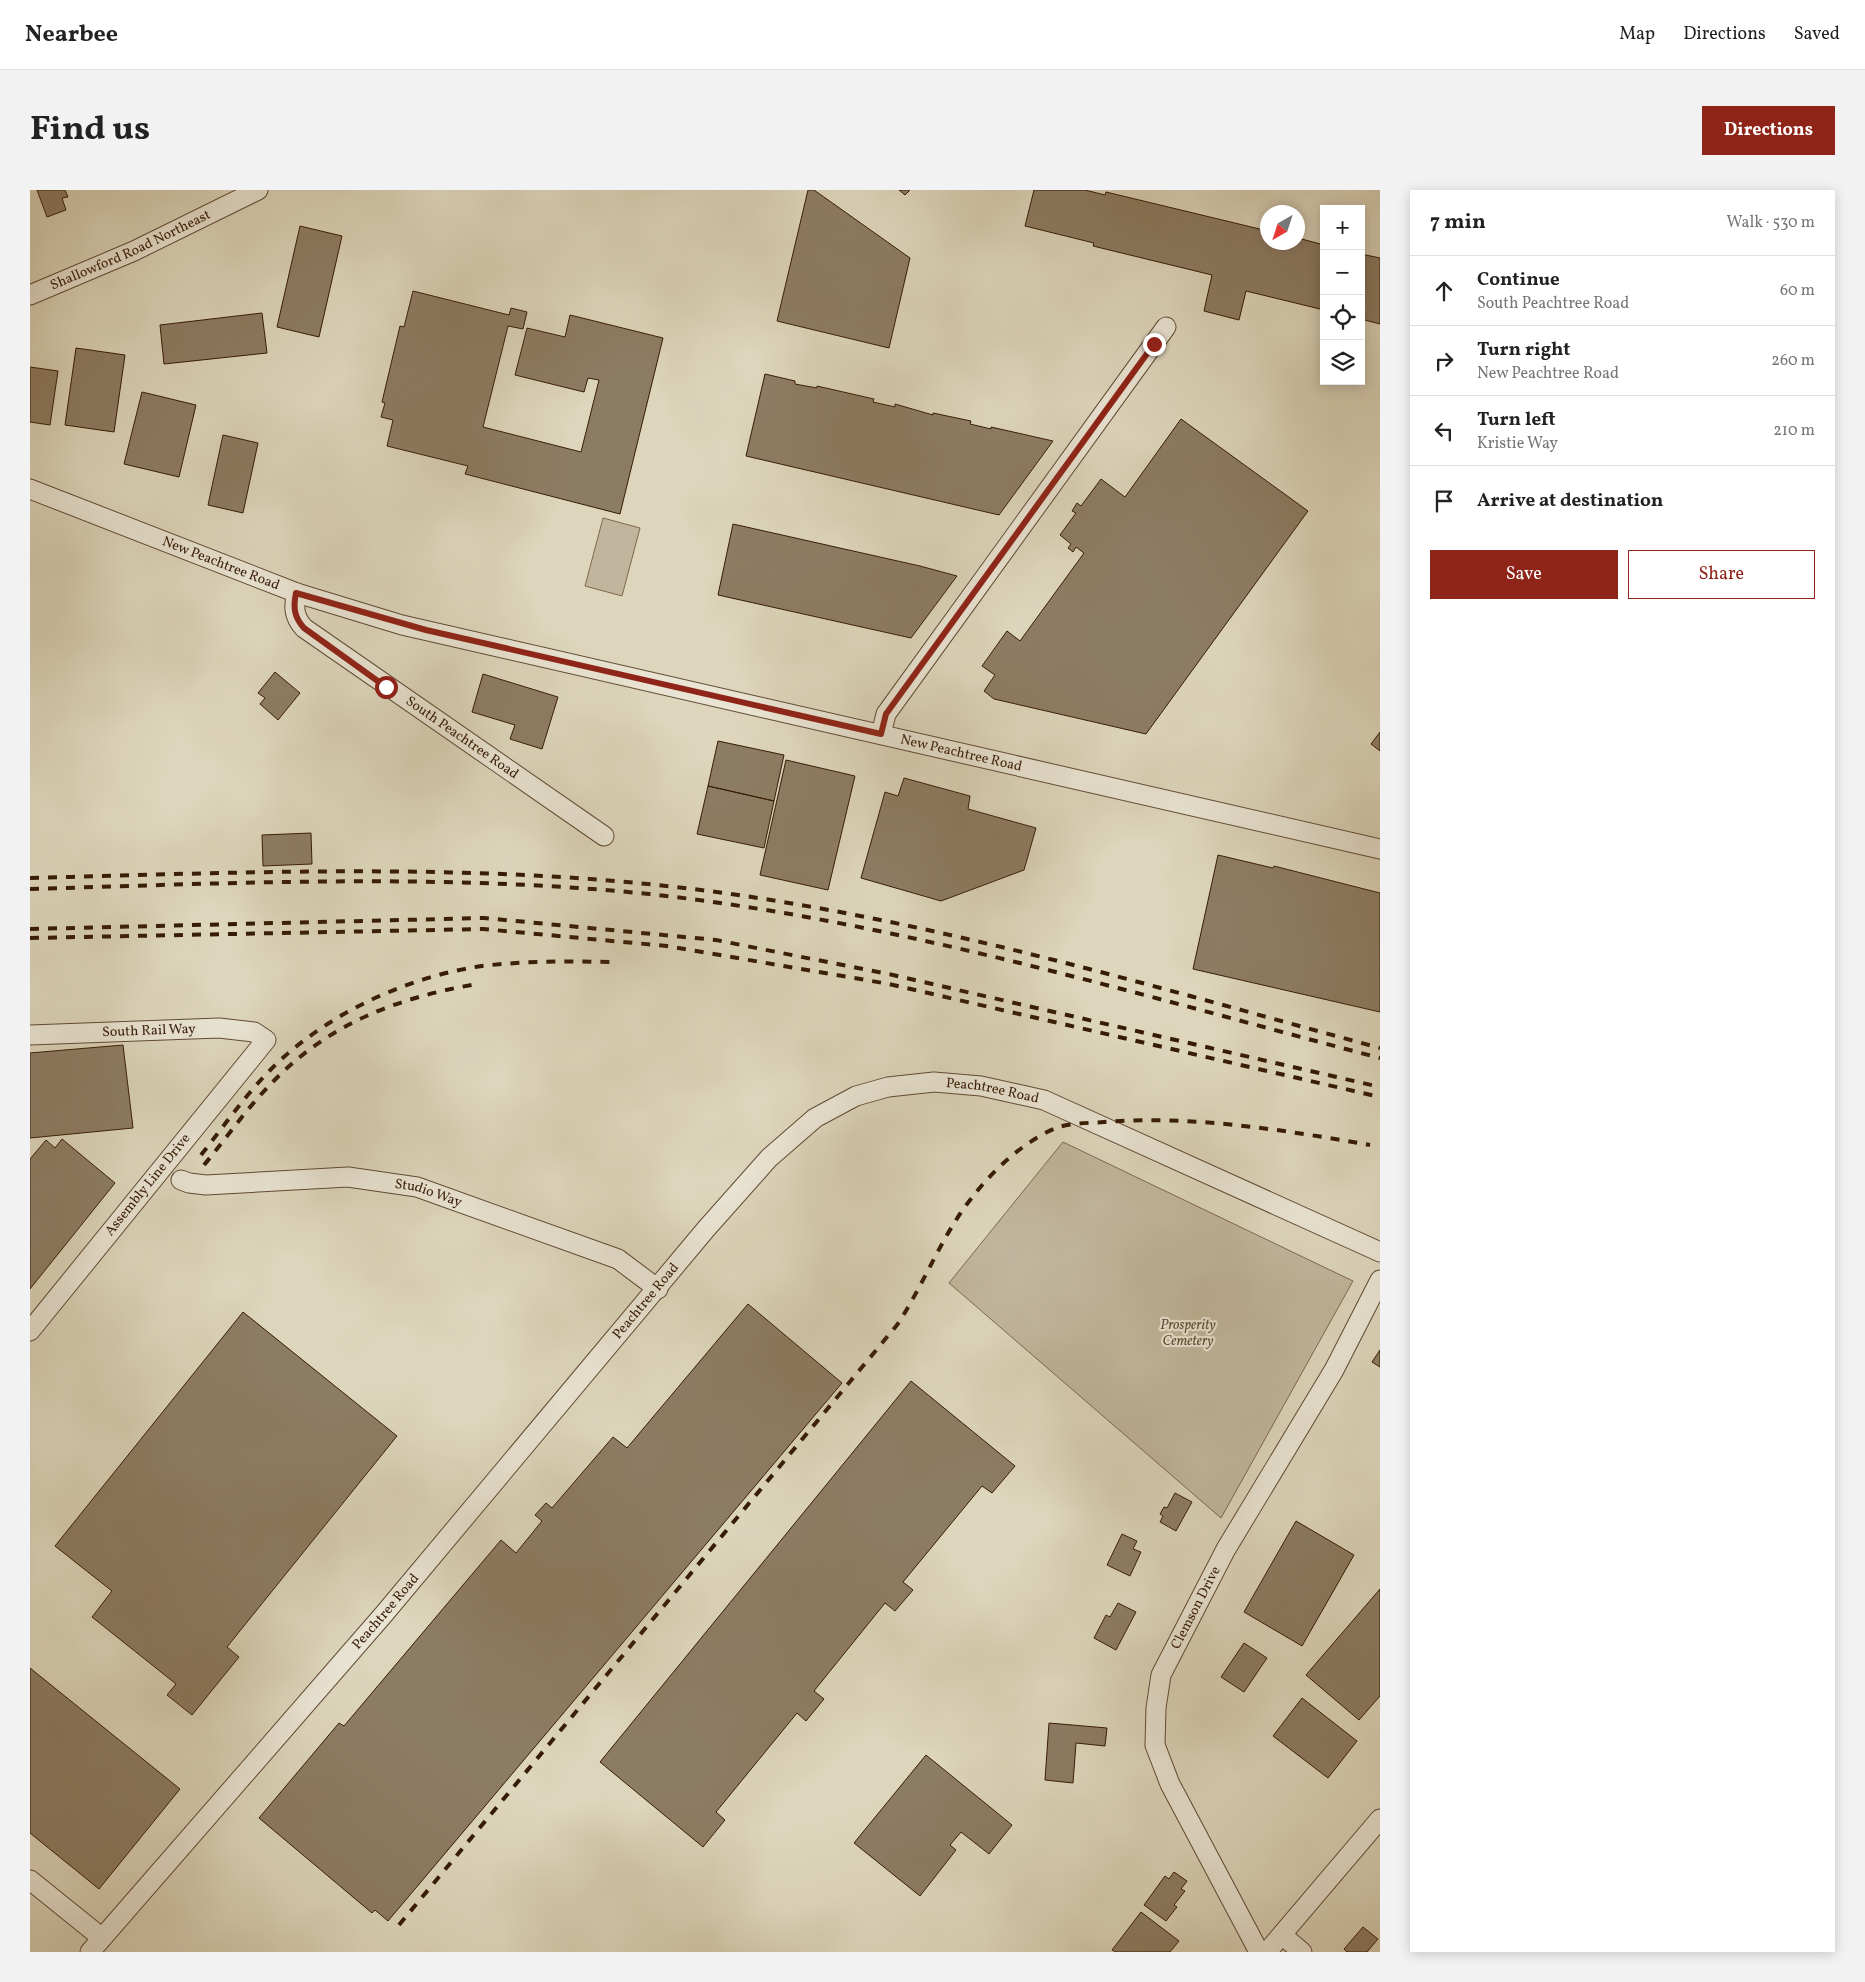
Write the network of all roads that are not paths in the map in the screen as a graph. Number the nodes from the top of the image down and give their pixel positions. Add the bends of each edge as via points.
1 (258, 190) edge
2 (30, 296) edge
3 (1166, 327) dead end
4 (30, 489) edge
5 (296, 593) junction
6 (881, 734) junction
7 (604, 836) dead end
8 (1380, 849) edge
9 (30, 1035) edge
10 (266, 1040) joint
11 (181, 1180) dead end
12 (1380, 1252) edge
13 (1380, 1280) edge
14 (658, 1289) junction
15 (30, 1331) edge
16 (1379, 1823) edge
17 (30, 1880) edge
18 (1282, 1934) junction
19 (96, 1945) edge
20 (1259, 1952) edge
21 (1267, 1952) edge
22 (1302, 1952) edge

1 - 2 street, Shallowford Road Northeast via 134,251
3 - 6 street via 886,714
4 - 5 street, New Peachtree Road
5 - 6 street, New Peachtree Road via 426,630
5 - 7 street, South Peachtree Road via 296,620 304,628
6 - 8 street, New Peachtree Road
9 - 10 street, South Rail Way via 219,1028 254,1032
10 - 15 street, Assembly Line Drive
11 - 14 street, Studio Way via 206,1185 348,1177 417,1187 618,1259
12 - 14 street, Peachtree Road via 1044,1100 982,1086 934,1082 888,1087 856,1096 815,1118 769,1158
13 - 20 street, Clemson Drive via 1334,1370 1226,1549 1161,1675 1155,1745 1170,1784
14 - 19 street, Peachtree Road via 384,1614
16 - 18 street
17 - 19 street
18 - 21 street
18 - 22 street

